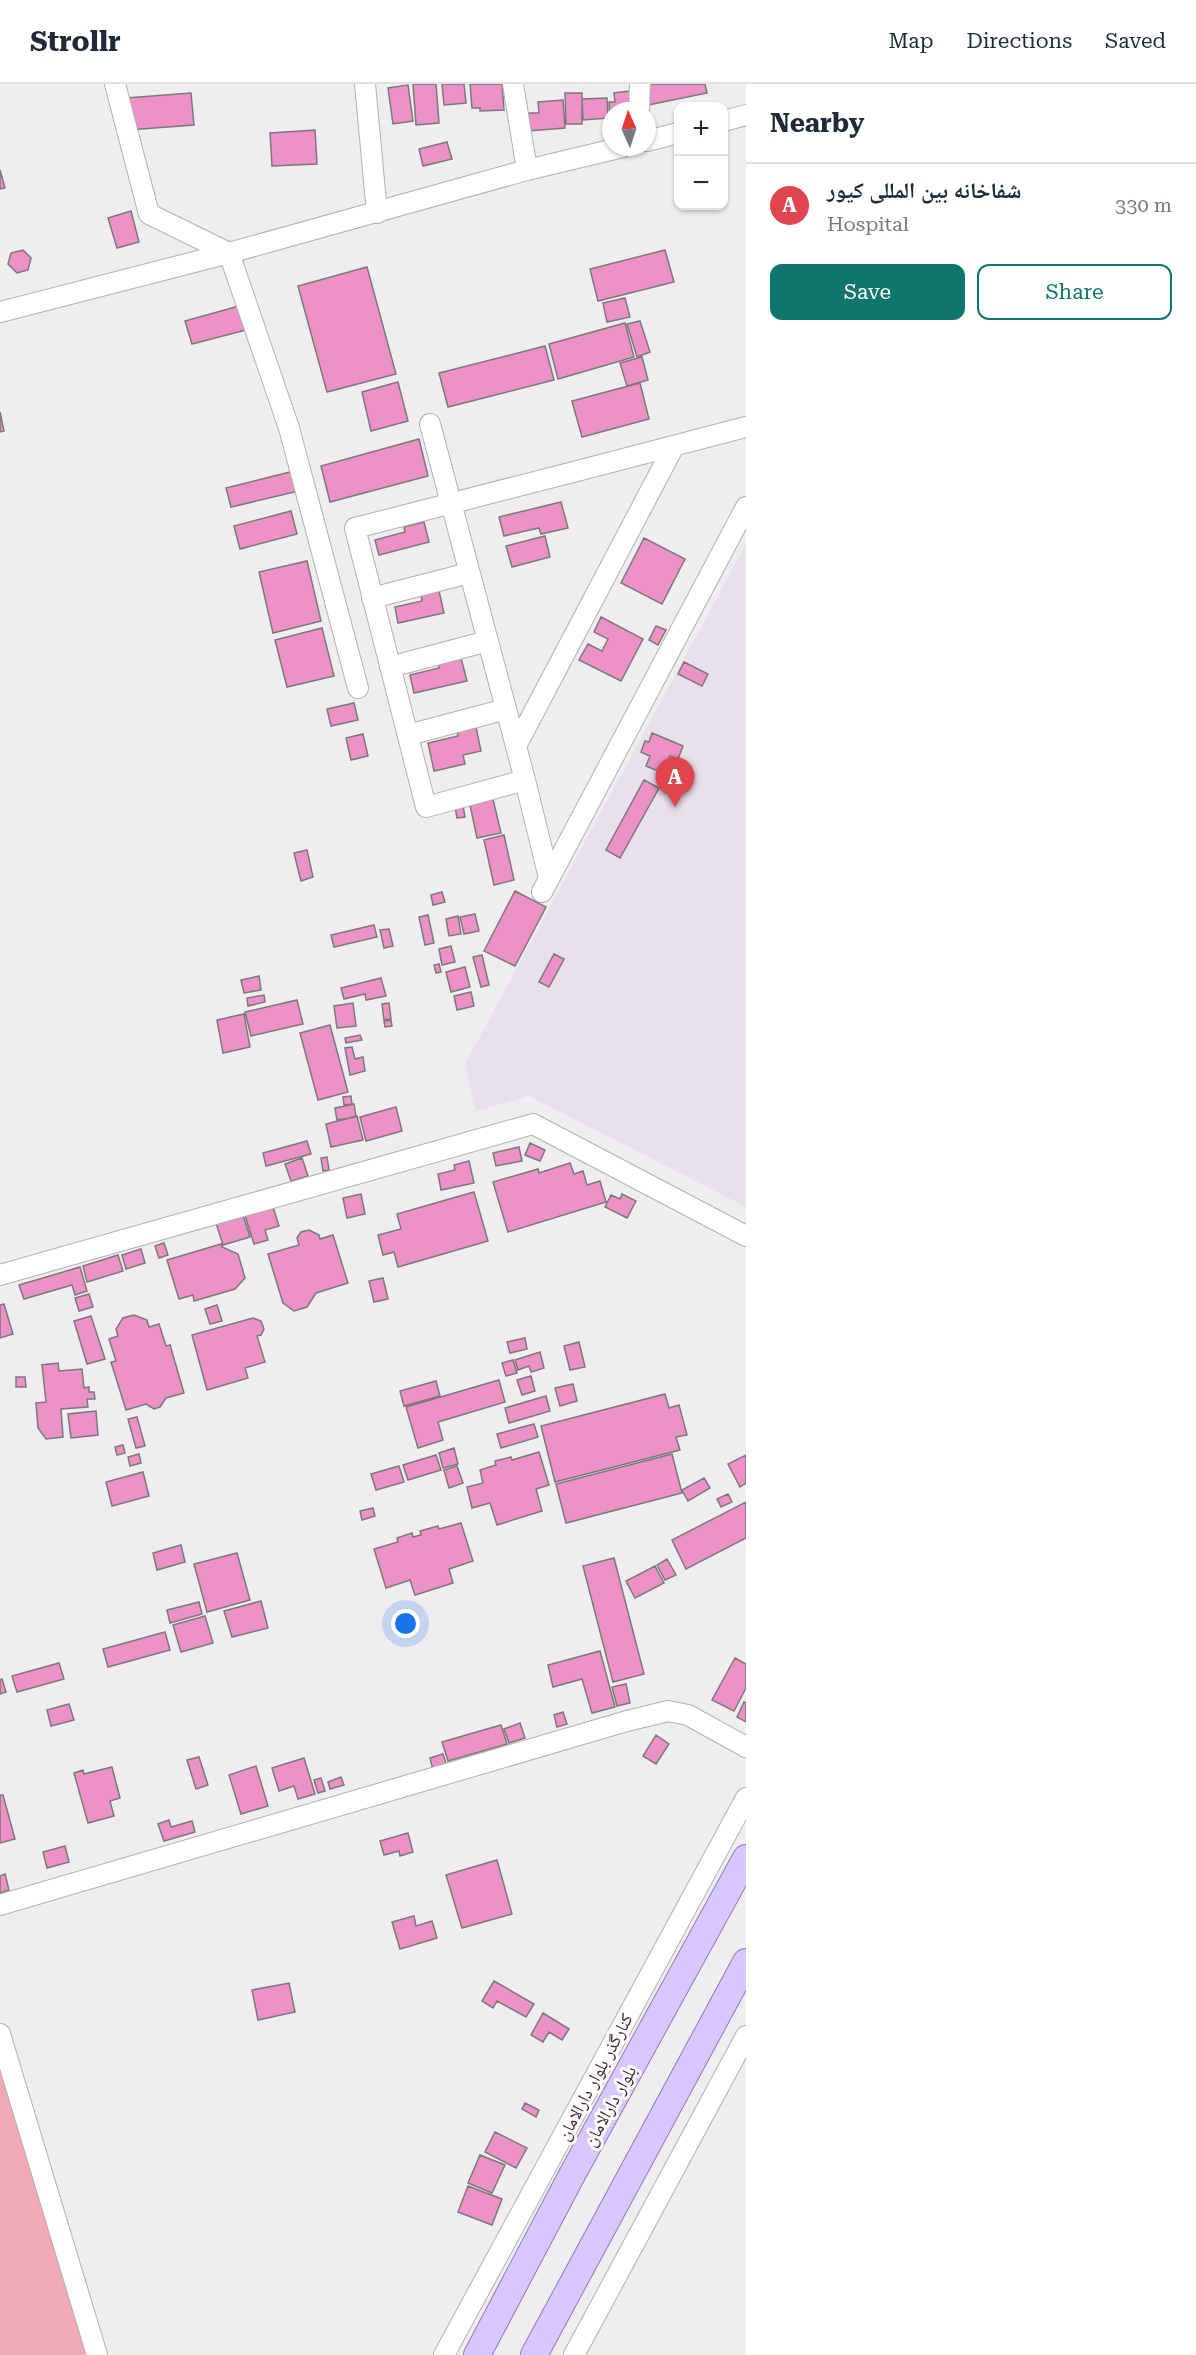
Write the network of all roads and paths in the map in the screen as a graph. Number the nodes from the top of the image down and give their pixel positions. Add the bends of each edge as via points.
1 (115, 84) edge
2 (365, 84) edge
3 (513, 84) edge
4 (640, 84) edge
5 (639, 102) edge
6 (746, 115) edge
7 (728, 120) edge
8 (674, 134) edge
9 (656, 139) edge
10 (602, 152) edge
11 (527, 170) junction
12 (377, 213) junction
13 (229, 253) junction
14 (0, 312) edge
15 (430, 424) dead end
16 (746, 427) edge
17 (674, 446) junction
18 (451, 503) junction
19 (746, 507) edge
20 (469, 573) junction
21 (372, 598) junction
22 (488, 641) junction
23 (390, 666) junction
24 (358, 688) dead end
25 (506, 709) junction
26 (408, 735) junction
27 (516, 746) junction
28 (525, 780) junction
29 (746, 1236) edge
30 (0, 1275) edge
31 (746, 1747) edge
32 (746, 1798) edge
33 (746, 1858) edge
34 (0, 1905) edge
35 (746, 1962) edge
36 (0, 2034) edge
37 (746, 2036) edge
38 (97, 2355) edge
39 (444, 2355) edge
40 (477, 2355) edge
41 (534, 2355) edge
42 (574, 2355) edge

1 - 13 street via 149,214
2 - 12 street
3 - 11 street
4 - 5 street
6 - 7 street
8 - 9 street
10 - 11 street
11 - 12 street
12 - 13 street
13 - 14 street
13 - 24 street via 289,428
15 - 18 street
16 - 17 street
17 - 18 street
17 - 27 street
18 - 20 street
18 - 21 street via 355,528
19 - 28 street via 546,885
20 - 21 street
20 - 22 street
21 - 23 street
22 - 23 street
22 - 25 street
23 - 26 street
25 - 26 street
25 - 27 street
26 - 28 street via 426,807
27 - 28 street
29 - 30 street via 533,1124
31 - 34 street via 688,1715 668,1711
32 - 39 street, کنارگذر بلوار دارالامان
33 - 40 main road, بلوار دارالامان
35 - 41 main road
36 - 38 street
37 - 42 street

